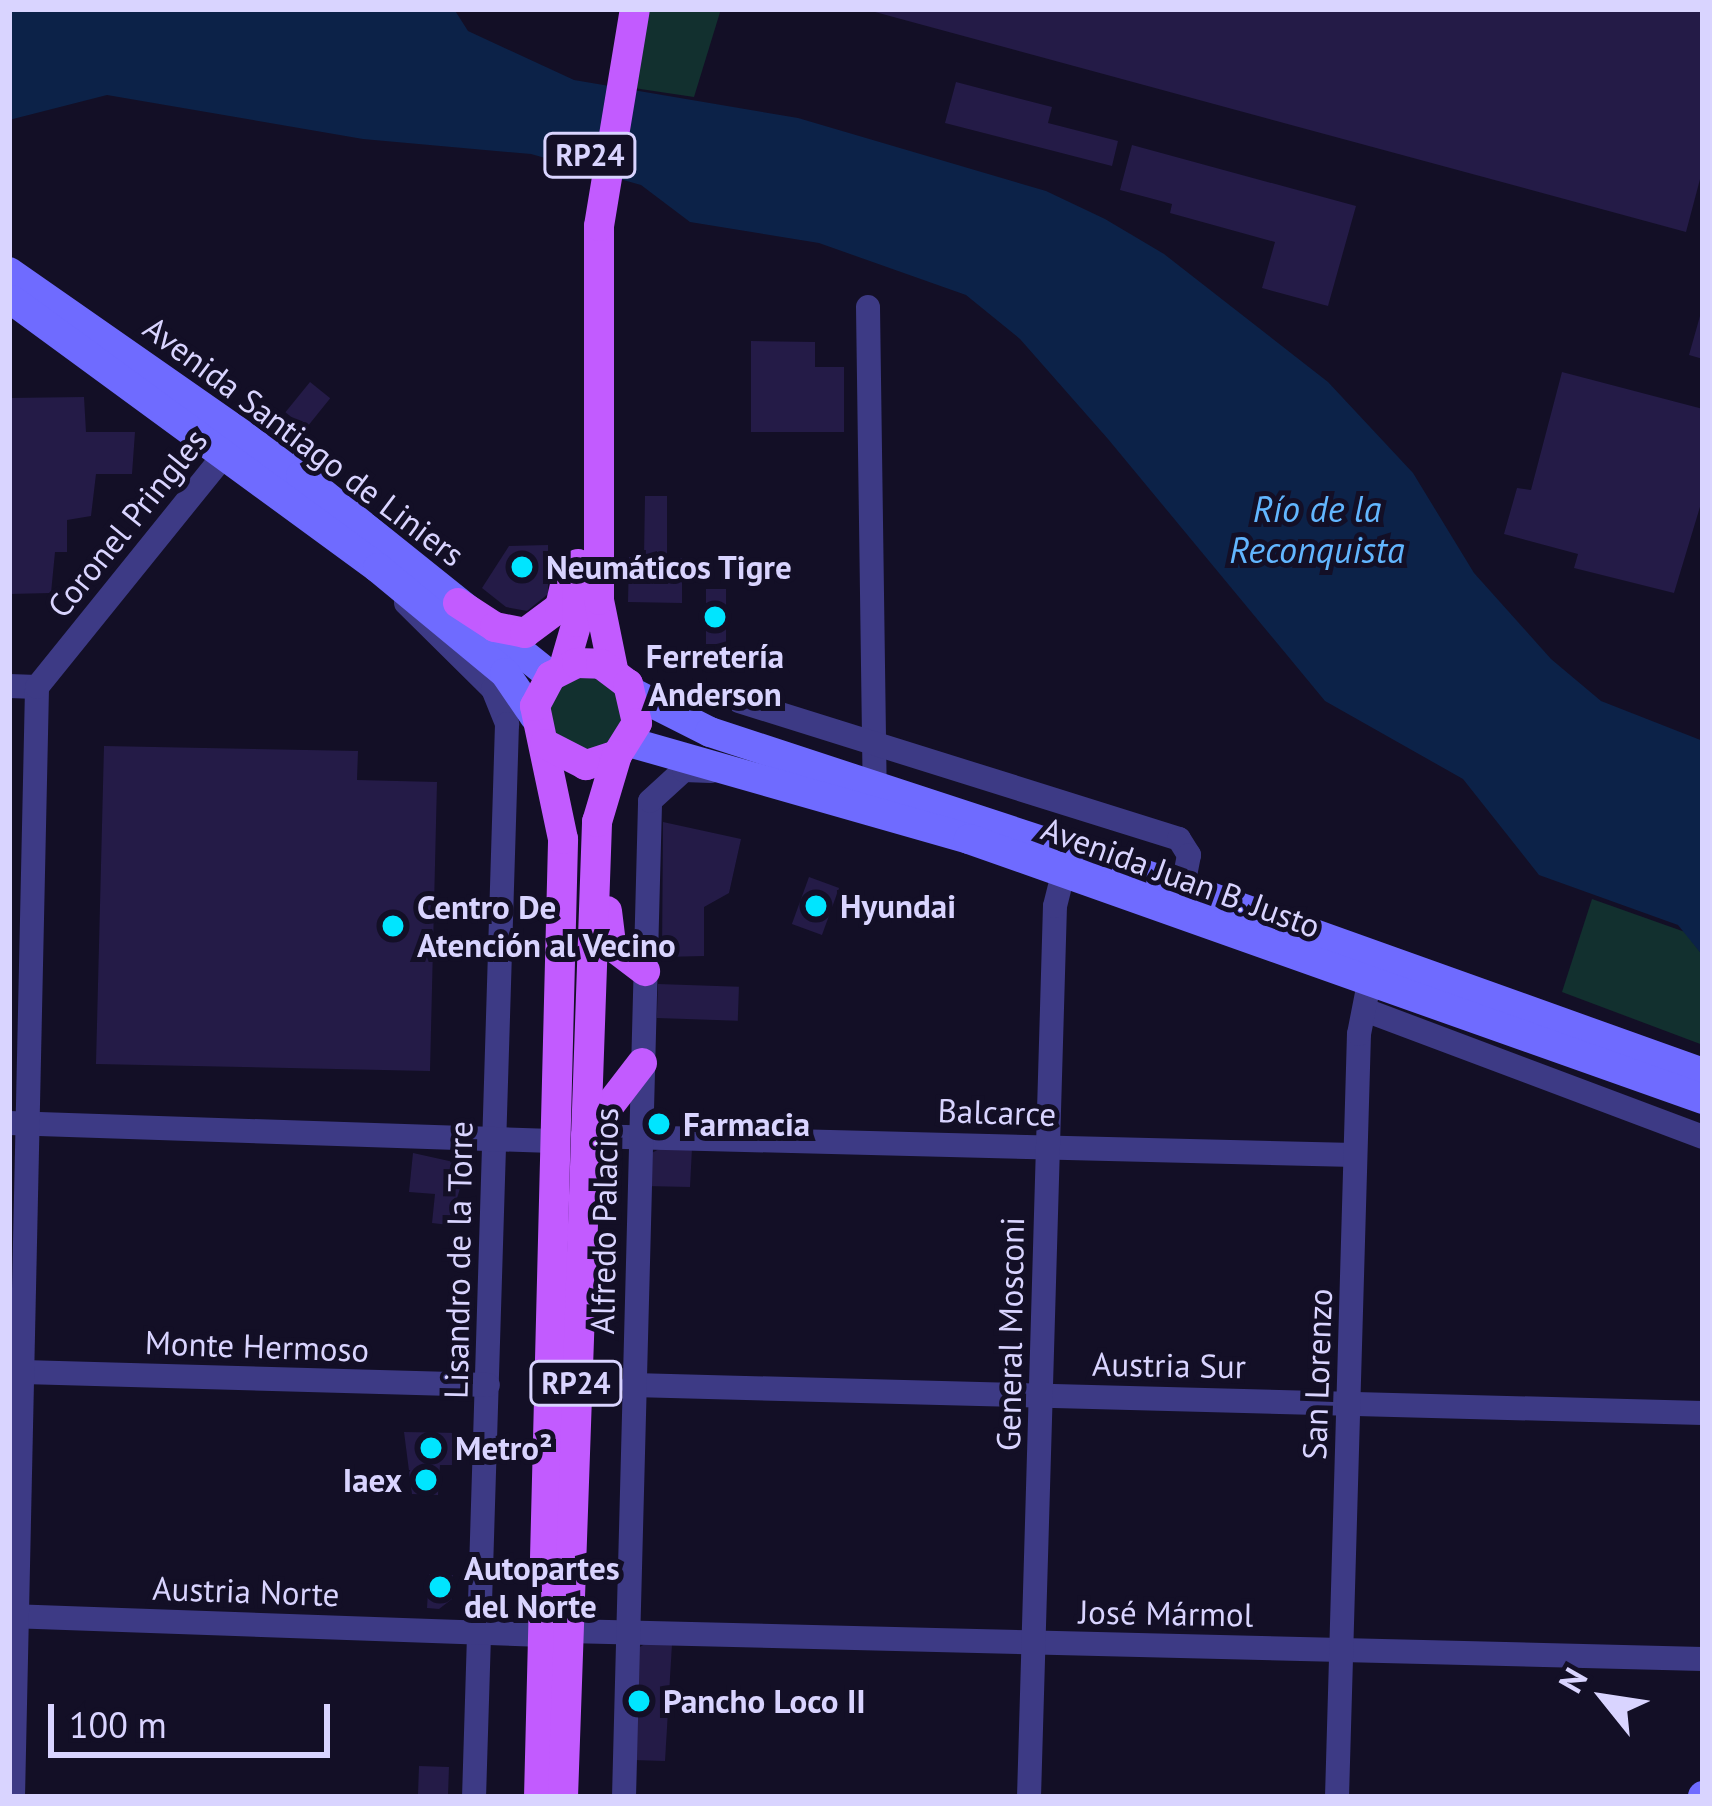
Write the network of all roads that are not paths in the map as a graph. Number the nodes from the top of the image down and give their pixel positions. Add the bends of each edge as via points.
1 (617, 9) edge
2 (635, 9) edge
3 (9, 272) edge
4 (9, 297) edge
5 (590, 302) junction
6 (868, 307) dead end
7 (234, 444) junction
8 (578, 538) junction
9 (458, 603) junction
10 (558, 672) junction
11 (623, 681) junction
12 (9, 686) edge
13 (37, 687) junction
14 (739, 701) dead end
15 (529, 728) junction
16 (875, 744) junction
17 (623, 748) junction
18 (789, 783) junction
19 (875, 784) junction
20 (1063, 874) junction
21 (1183, 887) junction
22 (593, 892) junction
23 (645, 971) junction
24 (1370, 982) junction
25 (642, 1063) junction
26 (1703, 1073) edge
27 (1703, 1100) edge
28 (20, 1123) edge
29 (638, 1135) junction
30 (586, 1136) junction
31 (1703, 1137) edge
32 (493, 1139) junction
33 (554, 1141) junction
34 (1048, 1146) junction
35 (1355, 1155) junction
36 (23, 1372) junction
37 (488, 1385) junction
38 (633, 1385) junction
39 (1042, 1395) junction
40 (1349, 1403) junction
41 (1703, 1413) edge
42 (13, 1616) edge
43 (480, 1632) junction
44 (628, 1632) junction
45 (555, 1633) junction
46 (1034, 1643) junction
47 (1341, 1650) junction
48 (1703, 1659) edge
49 (13, 1797) edge
50 (474, 1797) edge
51 (539, 1797) edge
52 (563, 1797) edge
53 (624, 1797) edge
54 (1030, 1797) edge
55 (1336, 1797) edge

1 - 5 main road, RP24 via 586,180
2 - 5 main road, RP24
3 - 7 main road, Avenida Santiago de Liniers
4 - 7 main road, Avenida Santiago de Liniers
5 - 8 main road, RP24
5 - 11 main road, RP24 via 598,600
6 - 16 street
7 - 9 main road, Avenida Santiago de Liniers
7 - 13 street, Coronel Pringles
7 - 15 main road, Avenida Santiago de Liniers via 505,673
8 - 9 main road via 565,599 536,629 507,632
8 - 10 main road, RP24 via 578,622
9 - 10 main road, Avenida Santiago de Liniers
10 - 11 main road via 589,662
10 - 15 main road, RP24
11 - 17 main road, RP24 via 637,723
11 - 19 main road via 710,732
12 - 13 street
13 - 28 street
14 - 16 street
15 - 17 main road via 586,765
15 - 32 street, Lisandro de la Torre
15 - 33 main road, RP24 via 563,839
16 - 19 street
16 - 21 street via 1179,839 1189,855
17 - 18 main road, Avenida Juan B. Justo
17 - 22 main road, RP24 via 601,797
18 - 20 main road, Avenida Juan B. Justo
18 - 23 street, Alfredo Palacios via 698,769 654,792
19 - 21 main road
20 - 24 main road, Avenida Juan B. Justo
20 - 34 street, General Mosconi via 1055,906
21 - 24 main road
22 - 23 main road via 607,911 611,945
22 - 30 main road, RP24
23 - 25 street, Alfredo Palacios
24 - 26 main road
24 - 27 main road, Avenida Juan B. Justo
24 - 31 street
24 - 35 street, San Lorenzo
25 - 29 street, Alfredo Palacios
25 - 30 main road
28 - 32 street
28 - 36 street
29 - 30 street, Balcarce
29 - 34 street, Balcarce
29 - 38 street, Alfredo Palacios
30 - 45 main road, RP24
32 - 33 street
32 - 37 street, Lisandro de la Torre
33 - 45 main road, RP24
34 - 35 street, Balcarce
34 - 39 street, General Mosconi
35 - 40 street, San Lorenzo
36 - 37 street, Monte Hermoso
36 - 42 street
37 - 43 street, Lisandro de la Torre
38 - 39 street, Austria Sur
38 - 44 street, Alfredo Palacios
39 - 40 street, Austria Sur
39 - 46 street, General Mosconi
40 - 41 street, Austria Sur
40 - 47 street, San Lorenzo
42 - 43 street, Austria Norte
42 - 49 street
43 - 45 street, Austria Norte
43 - 50 street, Lisandro de la Torre
44 - 45 street, José Mármol
44 - 46 street, José Mármol
44 - 53 street, Alfredo Palacios
45 - 51 main road, RP24
45 - 52 main road, RP24
46 - 47 street, José Mármol
46 - 54 street, General Mosconi
47 - 48 street, José Mármol
47 - 55 street, San Lorenzo

